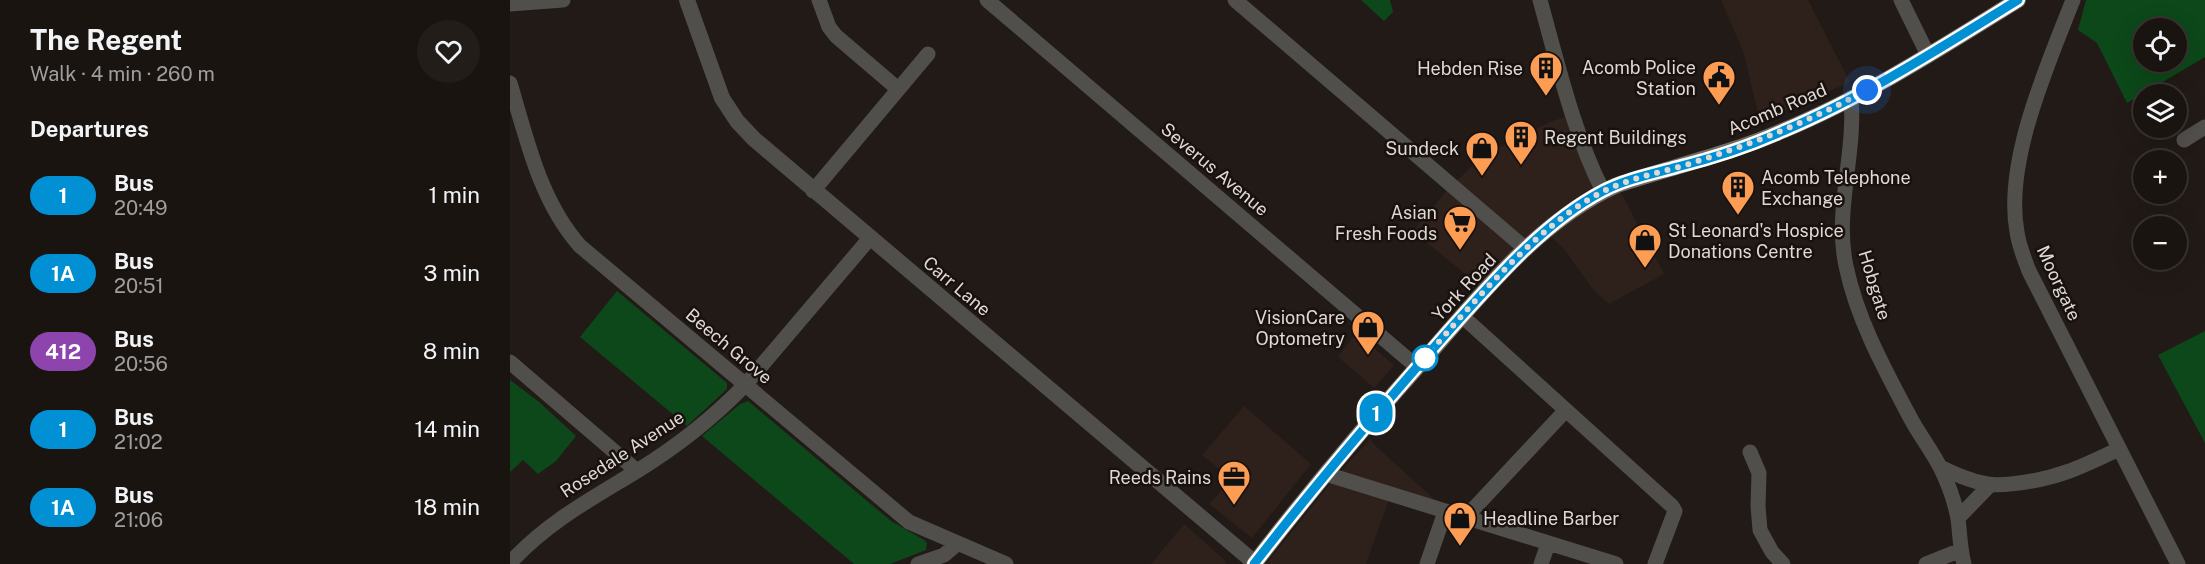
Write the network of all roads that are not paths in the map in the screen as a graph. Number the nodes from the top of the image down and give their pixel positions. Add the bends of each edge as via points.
1 (563, 0) edge
2 (687, 0) edge
3 (819, 0) edge
4 (987, 0) edge
5 (1235, 0) edge
6 (1540, 0) edge
7 (1900, 0) edge
8 (2018, 0) edge
9 (2073, 0) edge
10 (510, 4) edge
11 (928, 54) dead end
12 (1928, 55) junction
13 (510, 83) edge
14 (898, 89) junction
15 (1851, 98) junction
16 (2205, 127) edge
17 (2184, 140) dead end
18 (813, 191) junction
19 (1603, 191) junction
20 (870, 238) junction
21 (1526, 249) junction
22 (1462, 316) junction
23 (510, 362) edge
24 (1417, 367) junction
25 (745, 385) junction
26 (1566, 410) junction
27 (2119, 449) junction
28 (1750, 452) dead end
29 (1940, 467) junction
30 (637, 471) junction
31 (1326, 474) junction
32 (1990, 485) junction
33 (1445, 512) junction
34 (1465, 518) junction
35 (1958, 518) junction
36 (957, 544) junction
37 (1548, 544) junction
38 (1962, 557) edge
39 (510, 563) edge
40 (918, 564) edge
41 (1006, 564) edge
42 (1255, 564) edge
43 (1427, 564) edge
44 (1541, 564) edge
45 (1616, 564) edge
46 (1655, 564) edge
47 (1783, 564) edge
48 (1926, 564) edge
49 (2178, 564) edge

1 - 10 street
2 - 18 street, Carr Lane via 718,89 737,121
3 - 14 street via 836,36
4 - 24 street, Severus Avenue
5 - 21 street
6 - 19 street via 1592,171
7 - 12 street
8 - 12 main road, Acomb Road
9 - 27 street, Moorgate via 2026,135 2018,168 2016,229 2029,271
11 - 14 street
12 - 15 main road, Acomb Road
13 - 25 street, Beech Grove via 548,200 567,232
14 - 18 street
15 - 19 main road, Acomb Road via 1783,131
15 - 29 street, Hobgate via 1852,130 1843,219 1846,265 1859,311 1878,353
16 - 17 street
18 - 20 street, Carr Lane
19 - 21 main road, York Road
20 - 25 street, Rosedale Avenue
20 - 42 street, Carr Lane
21 - 22 main road, York Road
22 - 24 main road, York Road
22 - 26 street
23 - 30 street
24 - 31 main road, York Road
25 - 30 street, Rosedale Avenue via 692,433
25 - 36 street, Beech Grove via 909,522
26 - 34 street
26 - 46 street via 1675,511
27 - 32 street via 2048,479
27 - 49 street, Moorgate
28 - 47 street via 1759,473 1760,530
29 - 32 street
29 - 35 street, Hobgate
30 - 39 street, Rosedale Avenue via 545,529
31 - 33 street
31 - 42 main road, York Road
32 - 35 street
33 - 34 street
33 - 43 street
34 - 37 street
35 - 38 street, Hobgate
36 - 40 street via 944,555
36 - 41 street, Beech Grove
37 - 44 street
37 - 45 street
38 - 48 street

